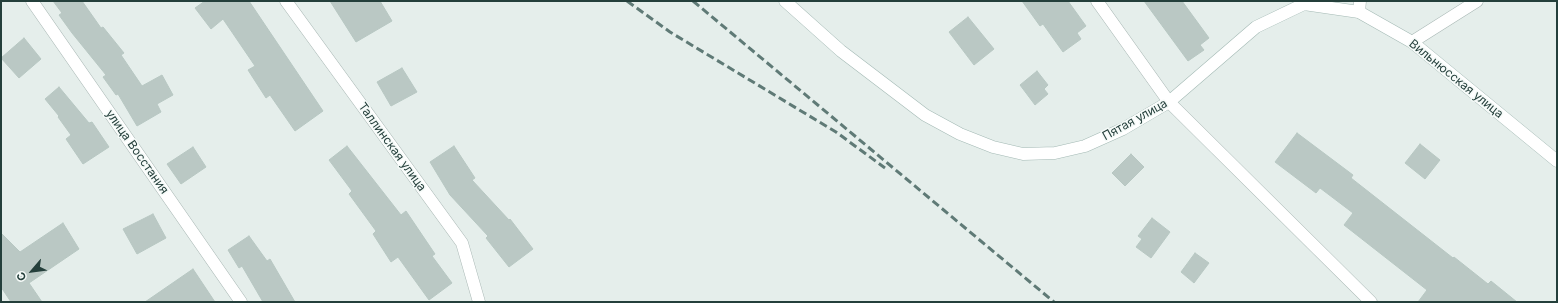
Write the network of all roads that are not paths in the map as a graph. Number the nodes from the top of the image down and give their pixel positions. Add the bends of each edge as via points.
1 (32, 1) edge
2 (286, 1) edge
3 (785, 1) edge
4 (1097, 1) edge
5 (1477, 1) edge
6 (1359, 7) edge
7 (1412, 42) junction
8 (1169, 102) junction
9 (1557, 161) edge
10 (241, 302) edge
11 (479, 302) edge
12 (1371, 302) edge

1 - 10 street, улица Восстания
2 - 11 street, Таллинская улица via 462,243
3 - 8 street, Пятая улица via 841,51 925,115 960,134 993,147 1023,154 1055,153 1084,146 1123,129
4 - 8 street
5 - 7 street
6 - 7 street, Вильнюсская улица
6 - 8 street, Пятая улица via 1304,4 1256,27
7 - 9 street, Вильнюсская улица
8 - 12 street

